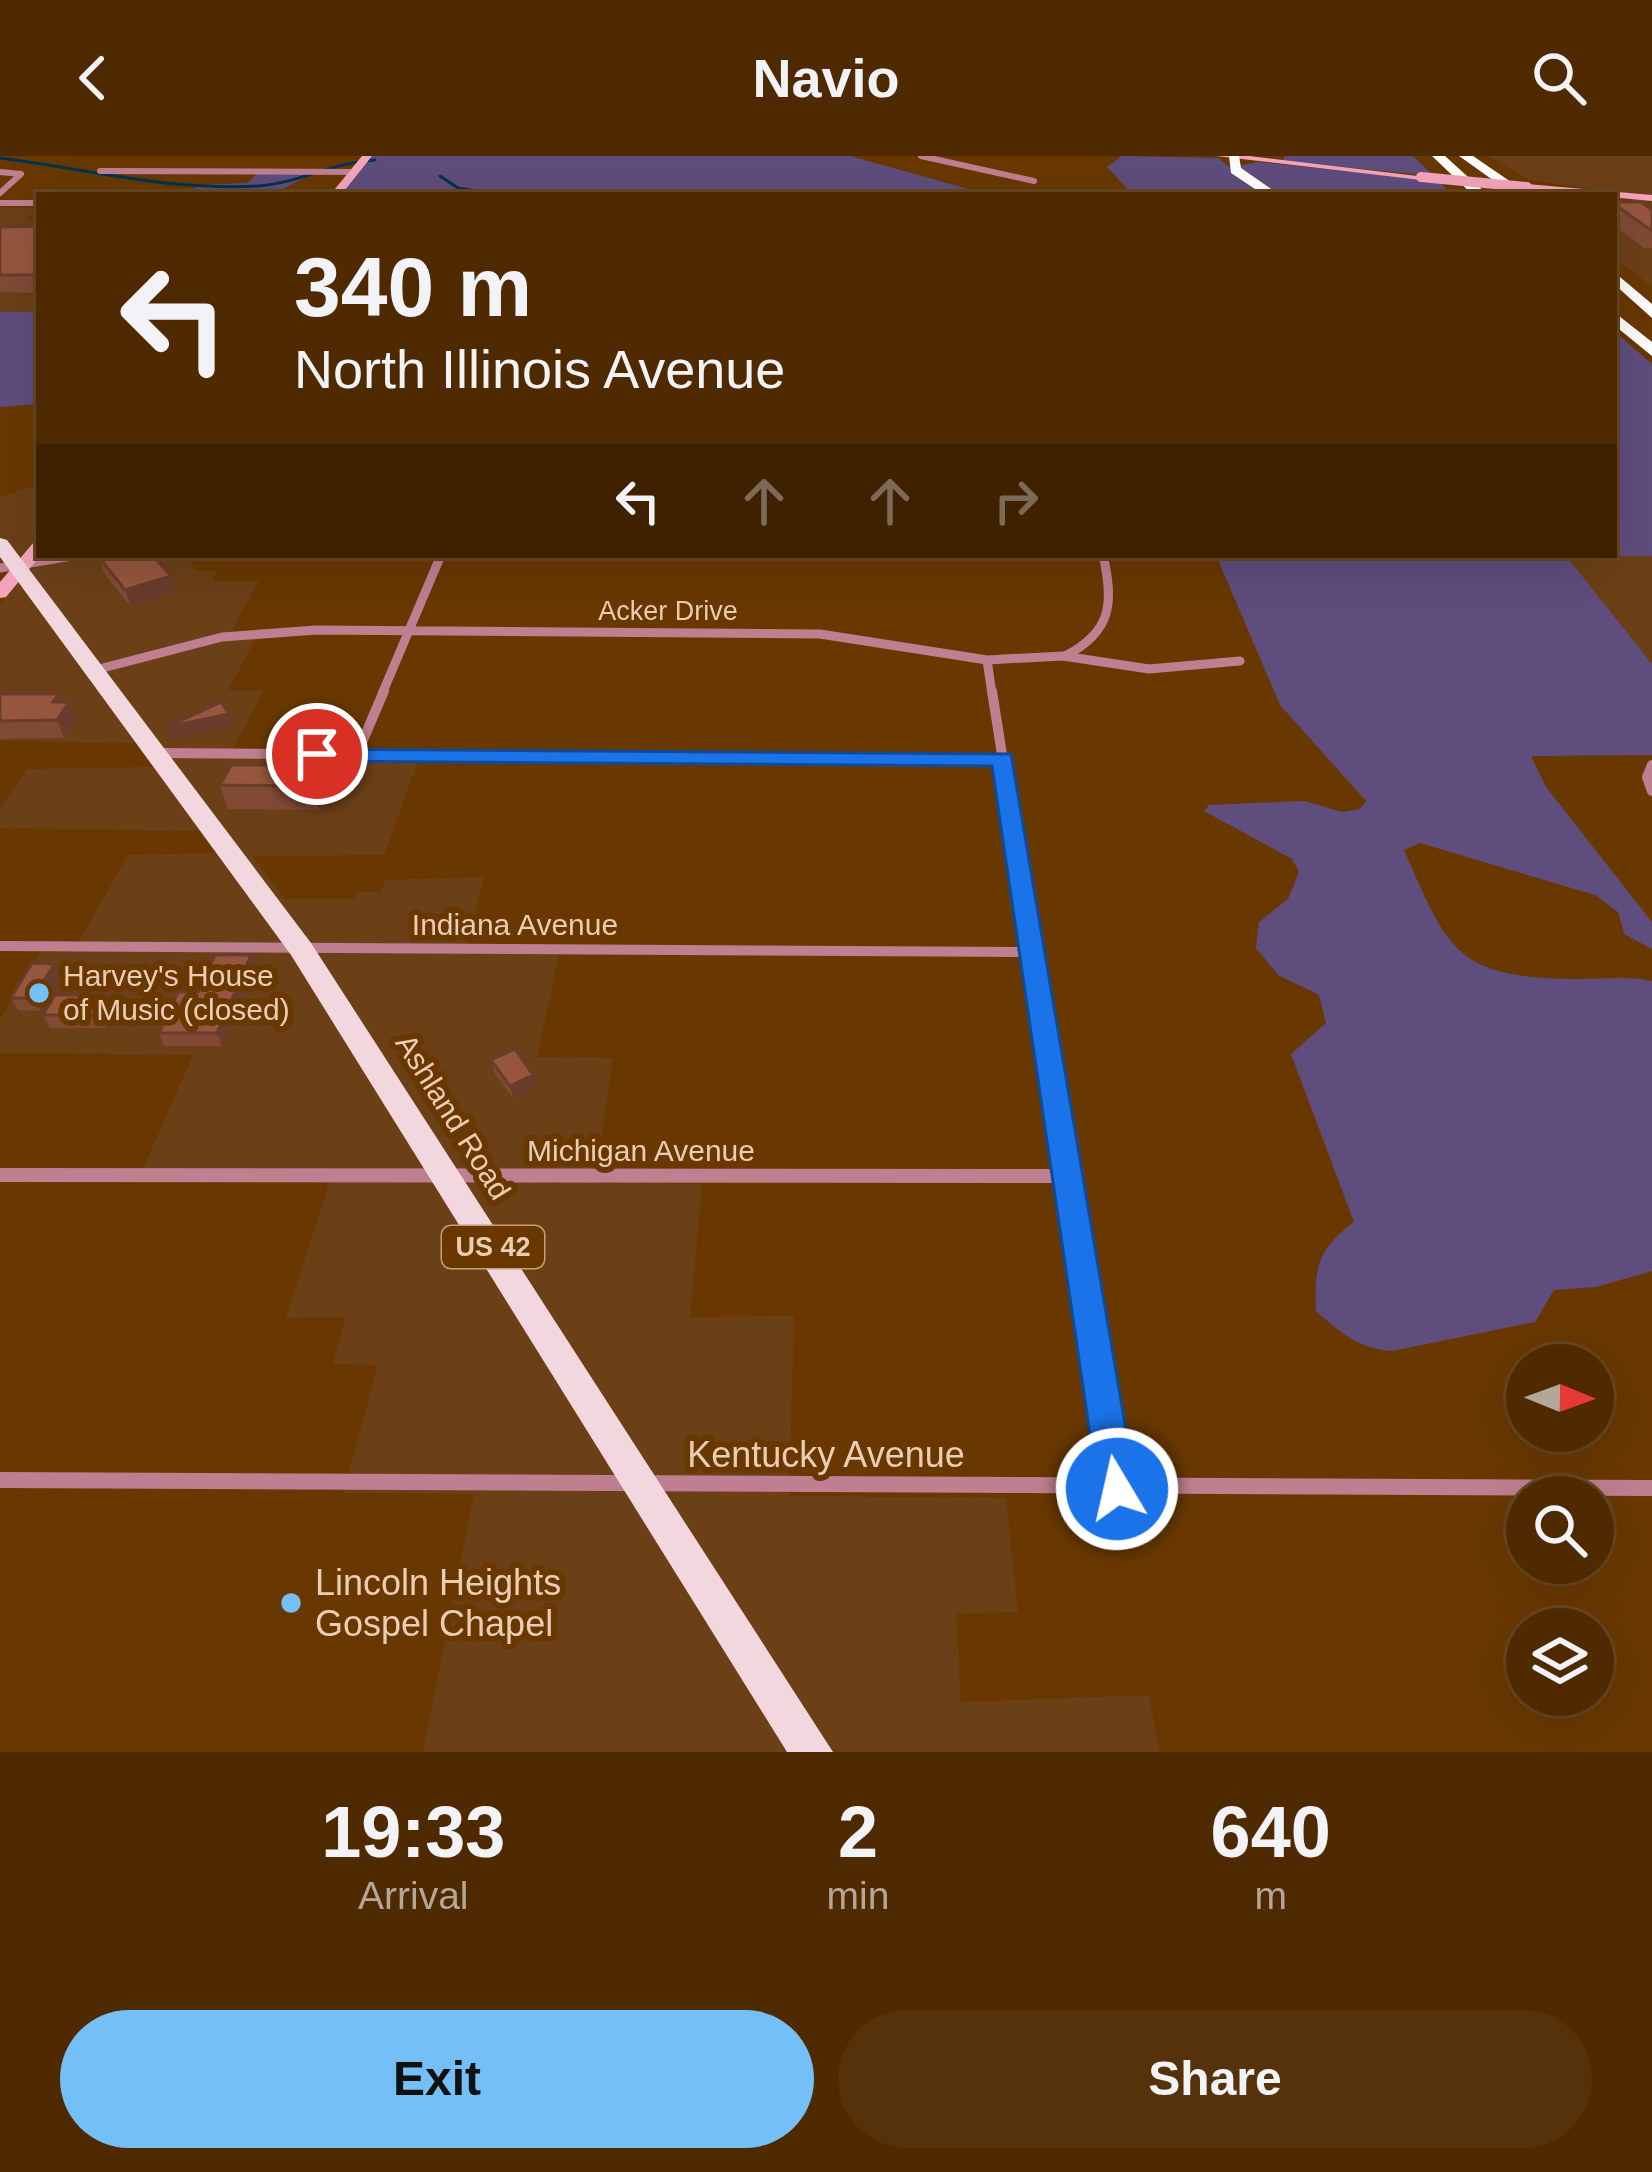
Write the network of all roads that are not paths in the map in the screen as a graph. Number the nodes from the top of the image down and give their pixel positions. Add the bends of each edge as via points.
1 (921, 156) edge
2 (1221, 156) edge
3 (1438, 156) edge
4 (1450, 156) edge
5 (1465, 156) edge
6 (1234, 158) edge
7 (1422, 158) edge
8 (365, 159) edge
9 (0, 172) edge
10 (100, 172) dead end
11 (353, 172) junction
12 (1034, 181) dead end
13 (1525, 191) edge
14 (336, 192) edge
15 (1268, 192) edge
16 (1453, 192) edge
17 (1478, 192) edge
18 (1493, 192) edge
19 (0, 193) edge
20 (1617, 198) edge
21 (1652, 198) edge
22 (0, 203) edge
23 (36, 203) edge
24 (1617, 279) edge
25 (1617, 295) edge
26 (1652, 313) edge
27 (1617, 324) edge
28 (1652, 324) edge
29 (1652, 354) edge
30 (0, 544) edge
31 (36, 549) edge
32 (63, 558) edge
33 (440, 558) edge
34 (1103, 558) edge
35 (10, 569) edge
36 (0, 593) edge
37 (409, 630) junction
38 (1064, 656) junction
39 (987, 660) junction
40 (1240, 661) dead end
41 (95, 670) junction
42 (158, 753) junction
43 (357, 754) junction
44 (1002, 759) junction
45 (1650, 767) edge
46 (1652, 791) edge
47 (0, 946) edge
48 (301, 949) junction
49 (1030, 952) junction
50 (0, 1175) edge
51 (1066, 1176) junction
52 (450, 1179) junction
53 (0, 1480) edge
54 (645, 1486) junction
55 (1652, 1487) edge
56 (1117, 1489) junction
57 (812, 1752) edge

1 - 12 street
2 - 6 street
3 - 17 highway
4 - 18 highway
5 - 13 highway
6 - 13 street, bridge
6 - 15 highway via 1235,170
7 - 16 highway
8 - 11 street
9 - 19 street via 21,174
10 - 11 street
11 - 14 street
20 - 21 street
22 - 23 street
24 - 26 highway
25 - 28 highway
27 - 29 highway
30 - 35 main road, Ashland Road / US 42
31 - 35 street
32 - 35 street
33 - 37 street
34 - 38 street via 1113,612 1095,638
35 - 36 street
35 - 41 main road, Ashland Road / US 42
37 - 39 street, Acker Drive via 820,634
37 - 41 street, Acker Drive via 235,635
37 - 43 street
38 - 39 street, Acker Drive
38 - 40 street, Acker Drive via 1136,669
39 - 44 street
41 - 42 main road, Ashland Road / US 42
42 - 43 street
42 - 48 main road, Ashland Road / US 42
43 - 44 street
44 - 49 street
45 - 46 street
47 - 48 street, Indiana Avenue
48 - 49 street, Indiana Avenue
48 - 52 main road, Ashland Road / US 42
49 - 51 street
50 - 52 street, Michigan Avenue
51 - 52 street, Michigan Avenue
51 - 56 street
52 - 54 main road, Ashland Road / US 42
53 - 54 street, Kentucky Avenue
54 - 56 street, Kentucky Avenue
54 - 57 main road, Ashland Road / US 42
55 - 56 street, Kentucky Avenue

